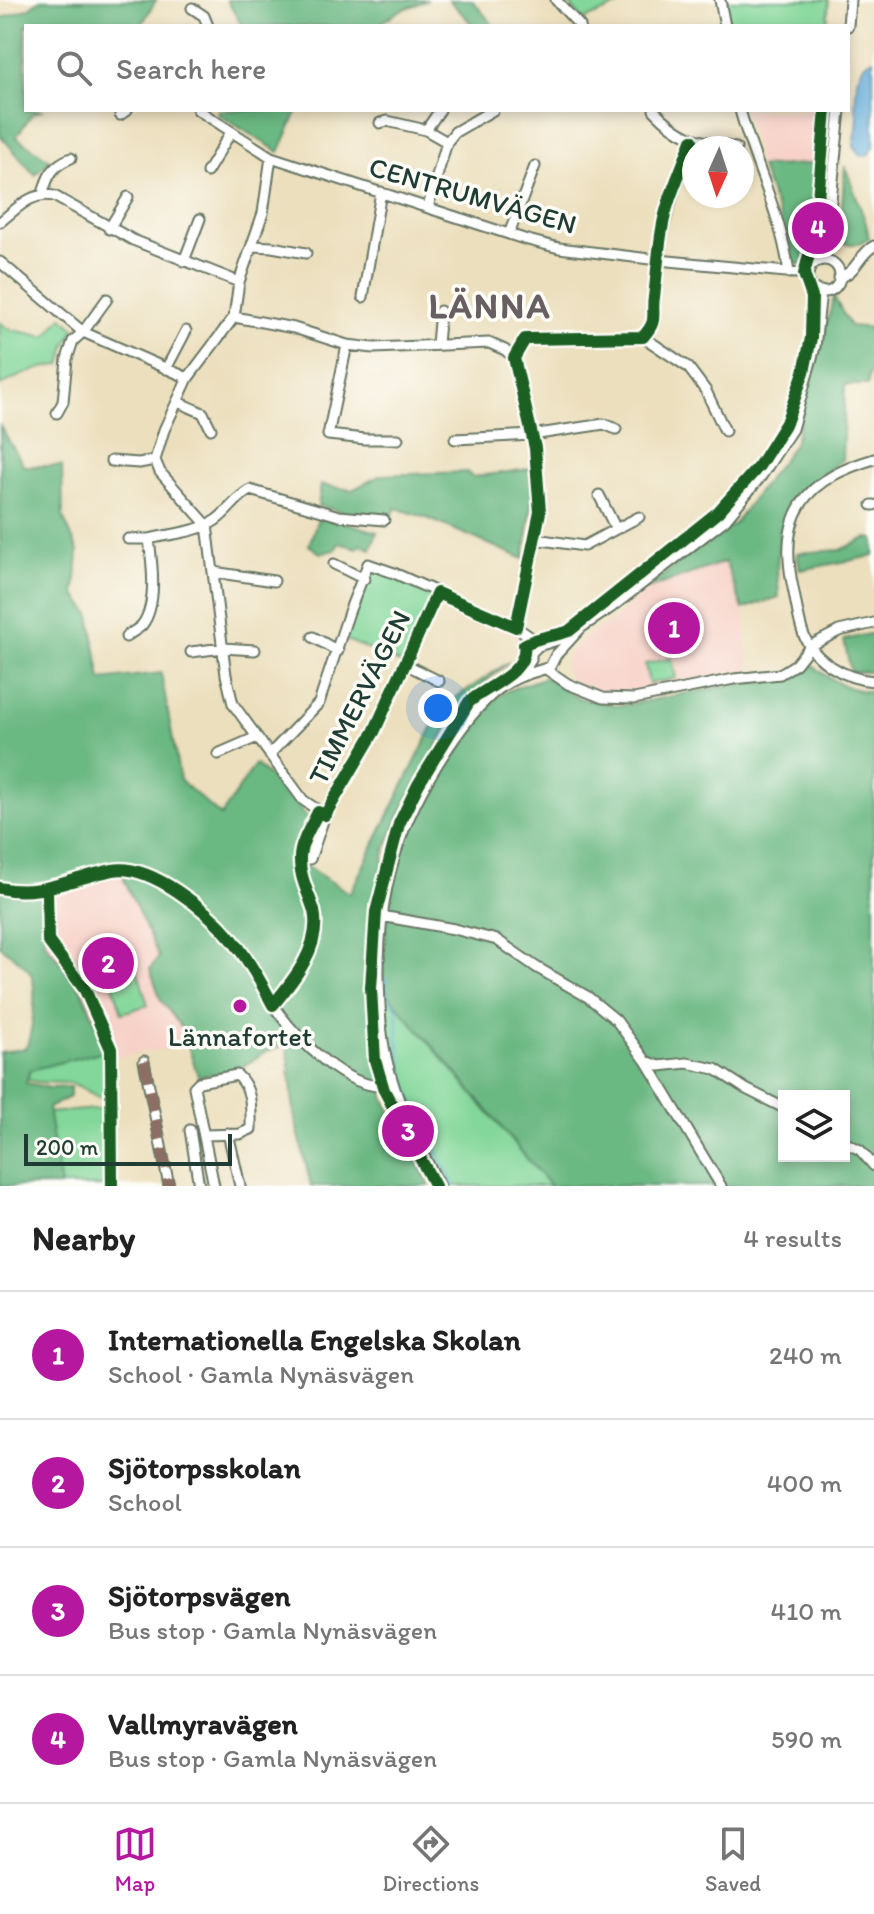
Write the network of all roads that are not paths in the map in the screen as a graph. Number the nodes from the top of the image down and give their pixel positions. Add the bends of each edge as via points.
1 (556, 0) edge
2 (720, 0) edge
3 (850, 0) edge
4 (192, 8) dead end
5 (207, 24) edge
6 (576, 24) edge
7 (725, 24) edge
8 (848, 24) edge
9 (201, 112) edge
10 (439, 112) edge
11 (490, 112) edge
12 (656, 112) edge
13 (740, 112) edge
14 (840, 112) edge
15 (380, 123) dead end
16 (426, 130) junction
17 (231, 132) junction
18 (685, 136) edge
19 (742, 136) edge
20 (447, 142) junction
21 (271, 157) junction
22 (71, 158) dead end
23 (535, 166) dead end
24 (682, 167) edge
25 (207, 172) dead end
26 (754, 172) edge
27 (381, 192) junction
28 (43, 194) junction
29 (128, 197) dead end
30 (428, 207) junction
31 (200, 219) dead end
32 (0, 222) edge
33 (109, 229) junction
34 (509, 234) junction
35 (253, 246) junction
36 (874, 246) edge
37 (306, 253) dead end
38 (658, 260) junction
39 (825, 260) junction
40 (184, 261) junction
41 (0, 262) edge
42 (789, 273) junction
43 (808, 274) junction
44 (839, 278) junction
45 (239, 282) junction
46 (821, 291) junction
47 (363, 297) dead end
48 (107, 299) dead end
49 (440, 311) dead end
50 (234, 317) junction
51 (186, 331) dead end
52 (83, 332) junction
53 (437, 344) junction
54 (347, 345) junction
55 (514, 358) junction
56 (166, 369) junction
57 (188, 378) junction
58 (178, 402) junction
59 (57, 413) dead end
60 (211, 429) dead end
61 (616, 429) dead end
62 (725, 431) dead end
63 (532, 435) junction
64 (398, 439) dead end
65 (455, 439) dead end
66 (874, 459) edge
67 (155, 460) junction
68 (111, 461) dead end
69 (599, 495) dead end
70 (639, 517) dead end
71 (384, 520) dead end
72 (207, 525) junction
73 (616, 529) junction
74 (128, 539) dead end
75 (149, 539) junction
76 (535, 539) junction
77 (334, 564) dead end
78 (213, 572) junction
79 (364, 579) junction
80 (274, 581) dead end
81 (437, 593) junction
82 (874, 623) edge
83 (516, 627) junction
84 (581, 628) junction
85 (526, 634) junction
86 (126, 637) dead end
87 (313, 637) dead end
88 (544, 645) junction
89 (810, 646) junction
90 (223, 648) junction
91 (255, 650) dead end
92 (338, 651) junction
93 (191, 652) dead end
94 (532, 656) junction
95 (556, 657) junction
96 (405, 664) junction
97 (544, 669) junction
98 (520, 676) junction
99 (439, 681) dead end
100 (874, 681) edge
101 (568, 684) junction
102 (257, 737) junction
103 (218, 754) dead end
104 (270, 754) junction
105 (320, 815) junction
106 (310, 859) dead end
107 (381, 916) junction
108 (273, 1005) dead end
109 (144, 1061) dead end
110 (646, 1061) junction
111 (393, 1085) junction
112 (778, 1105) edge
113 (190, 1130) dead end
114 (228, 1133) junction
115 (204, 1135) junction
116 (850, 1145) edge
117 (874, 1166) edge
118 (169, 1186) edge
119 (199, 1186) edge
120 (214, 1186) edge
121 (240, 1186) edge
122 (440, 1186) edge
123 (721, 1186) edge

1 - 6 street
2 - 7 street
3 - 8 street
4 - 5 street
9 - 17 street, CENTRUMVÄGEN
10 - 16 street
11 - 20 street
12 - 18 street
13 - 19 street
14 - 39 street
15 - 16 street
16 - 20 street
17 - 21 street, CENTRUMVÄGEN
17 - 25 street
20 - 30 street
21 - 27 street, CENTRUMVÄGEN
21 - 35 street
22 - 28 street via 47,176
23 - 34 street
24 - 38 street via 662,226
26 - 42 street via 785,238
27 - 30 street, CENTRUMVÄGEN
27 - 47 street
28 - 32 street
28 - 33 street
29 - 33 street
30 - 34 street, CENTRUMVÄGEN
31 - 40 street
33 - 40 street
34 - 38 street, CENTRUMVÄGEN via 559,248
35 - 37 street
35 - 45 street
36 - 44 street via 850,274
38 - 42 street, CENTRUMVÄGEN
39 - 43 street
39 - 44 street via 834,264
40 - 45 street
41 - 52 street
42 - 43 street, CENTRUMVÄGEN
43 - 46 street via 811,285
44 - 46 street via 835,287
45 - 50 street
46 - 84 street via 815,347 792,429 762,475 725,520
48 - 52 street
49 - 53 street
50 - 54 street
50 - 57 street
51 - 56 street
52 - 56 street
52 - 59 street via 73,341 67,359
53 - 54 street
53 - 55 street via 489,343
54 - 64 street via 328,435
55 - 62 street via 525,339 643,337 688,367
55 - 63 street
56 - 57 street
57 - 58 street
58 - 60 street via 203,413
58 - 67 street
61 - 63 street via 604,424
63 - 65 street
63 - 76 street via 540,512
66 - 89 street via 821,483 794,517 788,561 802,632
67 - 68 street
67 - 72 street
69 - 73 street
70 - 73 street
71 - 72 street via 339,516 250,490
72 - 75 street
72 - 78 street, TIMMERVÄGEN
73 - 76 street via 584,546
74 - 75 street
75 - 86 street via 153,582 148,612 142,625
76 - 83 street
77 - 79 street
78 - 80 street
78 - 90 street, TIMMERVÄGEN
79 - 81 street via 368,564
79 - 92 street
81 - 83 street
81 - 96 street, TIMMERVÄGEN
82 - 89 street via 839,631
83 - 85 street
84 - 88 street
84 - 95 street
85 - 88 street
85 - 94 street
87 - 92 street
88 - 94 street
88 - 95 street
89 - 100 street via 845,674
89 - 101 street via 780,674 634,699 603,698
90 - 91 street
90 - 93 street
90 - 102 street, TIMMERVÄGEN via 233,704
92 - 104 street via 319,703
94 - 97 street
94 - 98 street
95 - 97 street
95 - 101 street
96 - 99 street, TIMMERVÄGEN
96 - 105 street, TIMMERVÄGEN via 374,732
97 - 98 street
97 - 101 street
98 - 107 street via 476,710 415,801 391,862
102 - 103 street
102 - 104 street, TIMMERVÄGEN
104 - 105 street, TIMMERVÄGEN
105 - 106 street
107 - 110 street via 497,940 588,997 616,1020
107 - 111 street via 380,1017
108 - 111 street via 291,1031 333,1066 371,1086
109 - 118 street
110 - 112 street via 715,1069
110 - 123 street
111 - 122 street
113 - 119 street
114 - 115 street
114 - 115 street via 251,1129 251,1102 237,1075 194,1087
114 - 121 street
115 - 120 street
116 - 117 street

